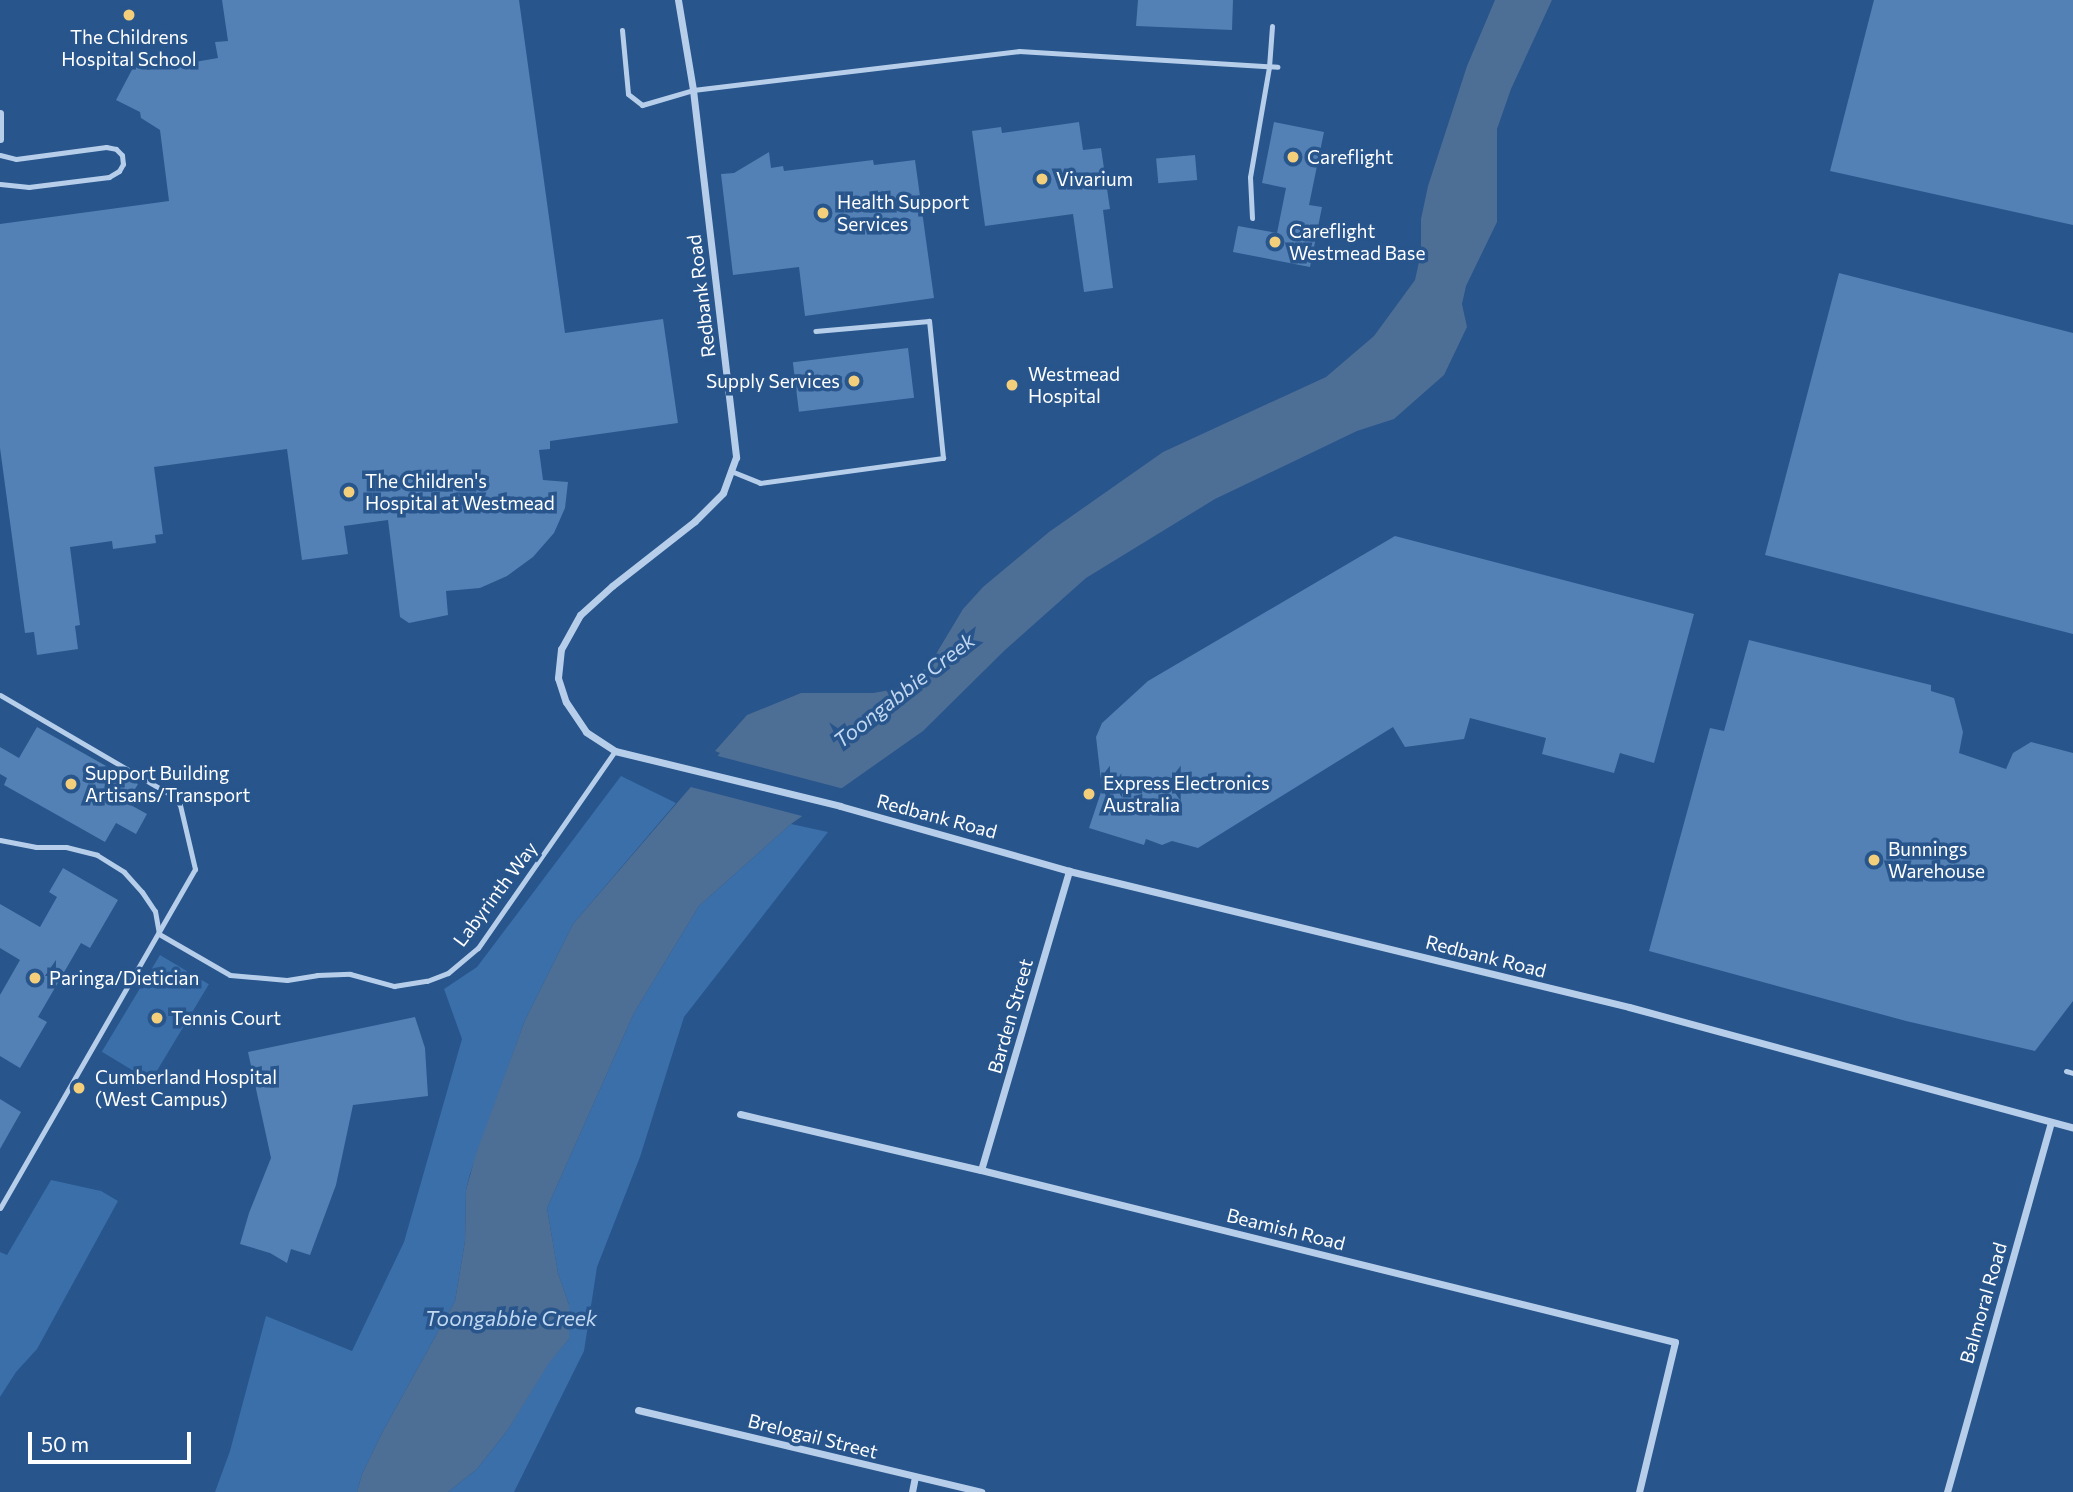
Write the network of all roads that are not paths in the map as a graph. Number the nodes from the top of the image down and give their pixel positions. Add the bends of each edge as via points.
1 (678, 0) edge
2 (1272, 26) dead end
3 (622, 30) dead end
4 (1269, 66) junction
5 (1278, 67) dead end
6 (693, 90) junction
7 (0, 113) edge
8 (0, 139) edge
9 (0, 155) edge
10 (0, 184) edge
11 (1252, 218) dead end
12 (815, 331) dead end
13 (731, 471) junction
14 (0, 695) edge
15 (615, 751) junction
16 (0, 840) edge
17 (1069, 870) junction
18 (159, 934) junction
19 (740, 1114) dead end
20 (2051, 1122) junction
21 (2073, 1128) edge
22 (981, 1170) junction
23 (0, 1208) edge
24 (638, 1410) dead end
25 (915, 1477) junction
26 (912, 1492) edge
27 (981, 1492) edge
28 (1639, 1492) edge
29 (1947, 1492) edge

1 - 6 street, Redbank Road
2 - 4 lane
3 - 6 lane via 625,84 634,101 642,105
4 - 5 lane
4 - 6 lane via 1019,51
4 - 11 lane via 1250,177
6 - 13 street, Redbank Road via 736,457
7 - 8 street
9 - 10 lane via 16,159 106,146 122,155 123,164 109,177 29,187
12 - 13 lane via 929,321 943,458 760,483
13 - 15 street, Redbank Road via 723,493 695,521 580,615 561,649 558,678 566,702 586,732
14 - 18 lane via 171,795 180,805 195,869
15 - 17 street, Redbank Road via 840,806
15 - 18 lane, Labyrinth Way via 478,948 437,977 394,986 350,974 287,980 230,975
16 - 18 lane via 97,855 124,872 142,892 155,911
17 - 20 street, Redbank Road via 1629,1007
17 - 22 street, Barden Street
18 - 23 lane
19 - 22 street, Beamish Road
20 - 21 street, Redbank Road
20 - 29 street, Balmoral Road
22 - 28 street, Beamish Road via 1675,1342
24 - 25 street, Brelogail Street
25 - 26 street
25 - 27 street, Brelogail Street

